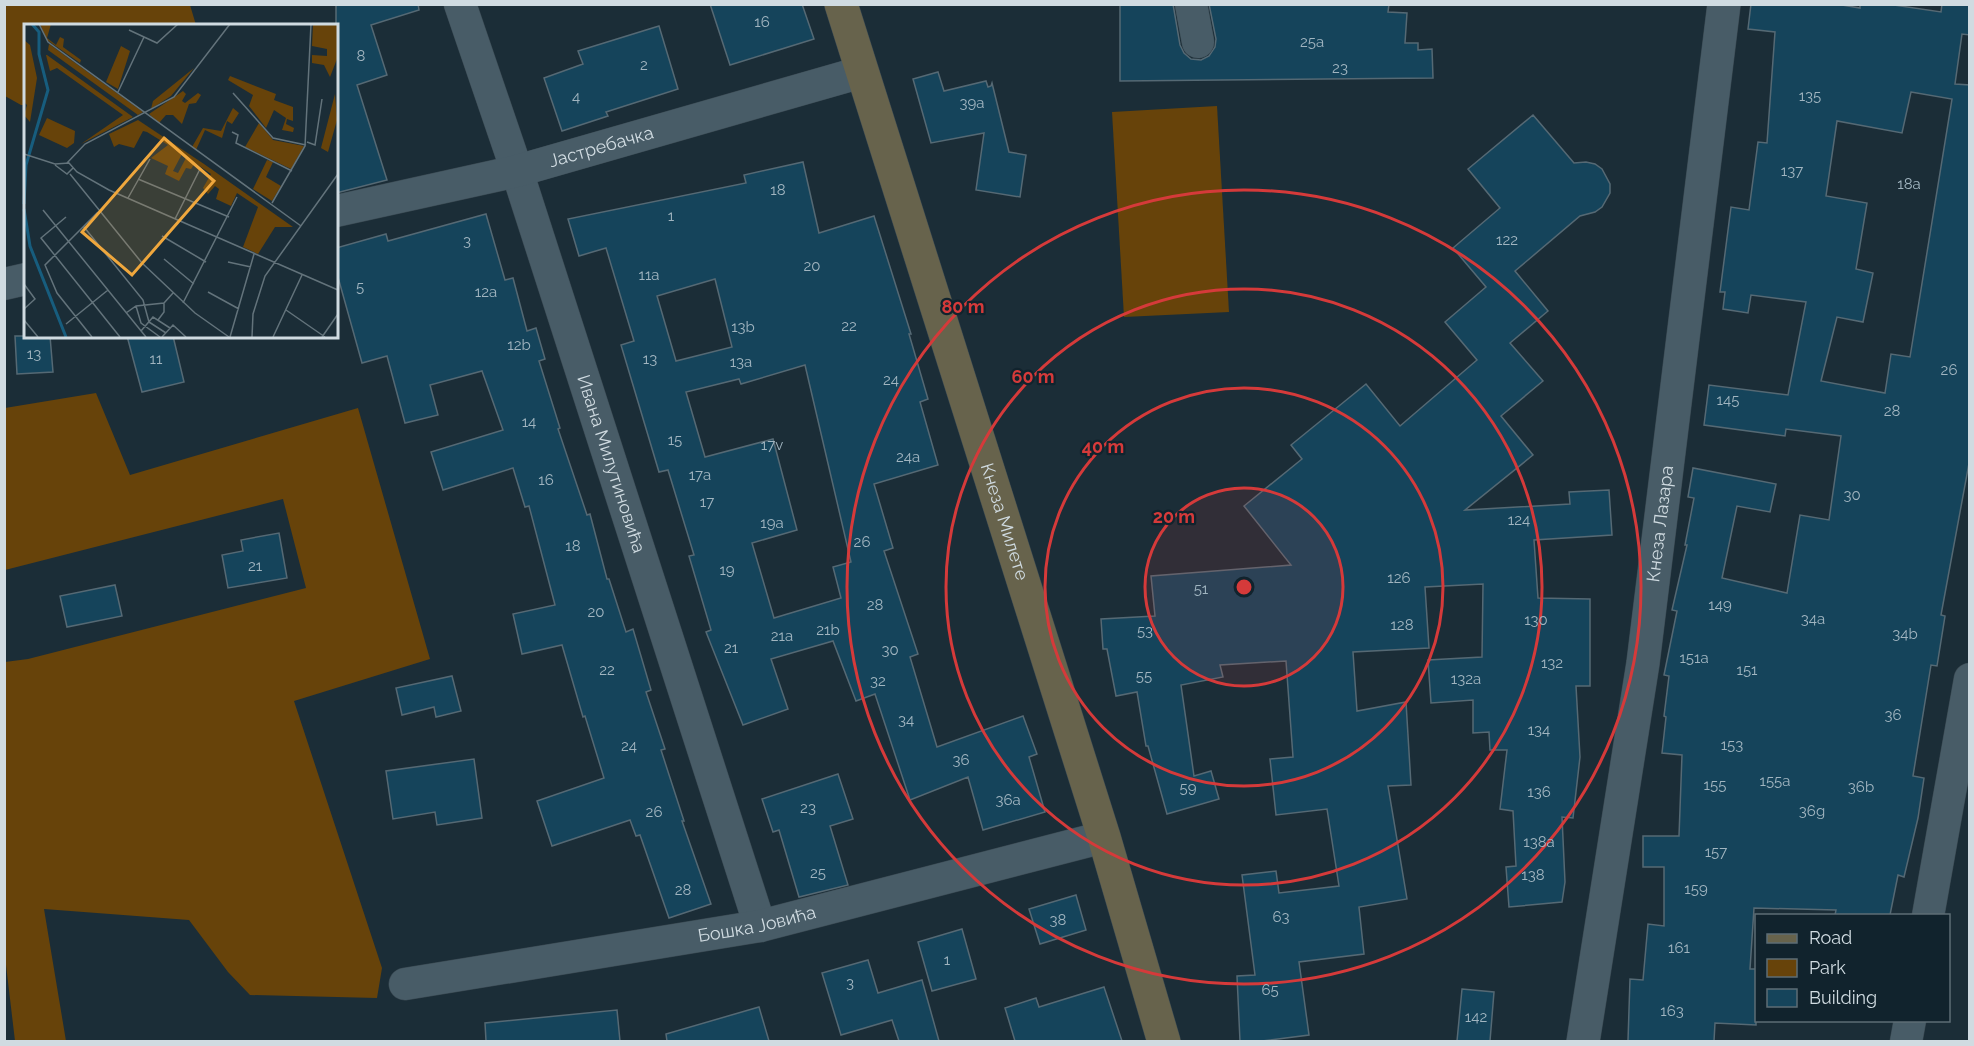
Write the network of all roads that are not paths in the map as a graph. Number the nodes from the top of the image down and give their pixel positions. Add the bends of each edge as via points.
1 (460, 4) edge
2 (841, 4) edge
3 (1191, 4) edge
4 (1724, 4) edge
5 (1198, 42) dead end
6 (862, 72) junction
7 (517, 171) junction
8 (338, 211) edge
9 (24, 279) edge
10 (4, 284) edge
11 (1970, 679) edge
12 (1104, 837) junction
13 (1928, 914) edge
14 (760, 926) junction
15 (405, 984) dead end
16 (1910, 1022) edge
17 (1164, 1041) edge
18 (1582, 1041) edge
19 (1906, 1041) edge

1 - 7 street, Ивана Милутиновића
2 - 6 main road, Кнеза Милете
3 - 5 street
4 - 18 street, Кнеза Лазара via 1643,663
6 - 7 street, Јастребачка
6 - 12 main road, Кнеза Милете
7 - 8 street, Јастребачка
7 - 14 street, Ивана Милутиновића
9 - 10 street
11 - 13 street
12 - 14 street, Бошка Јовића
12 - 17 main road, Кнеза Милете
14 - 15 street, Бошка Јовића
16 - 19 street

